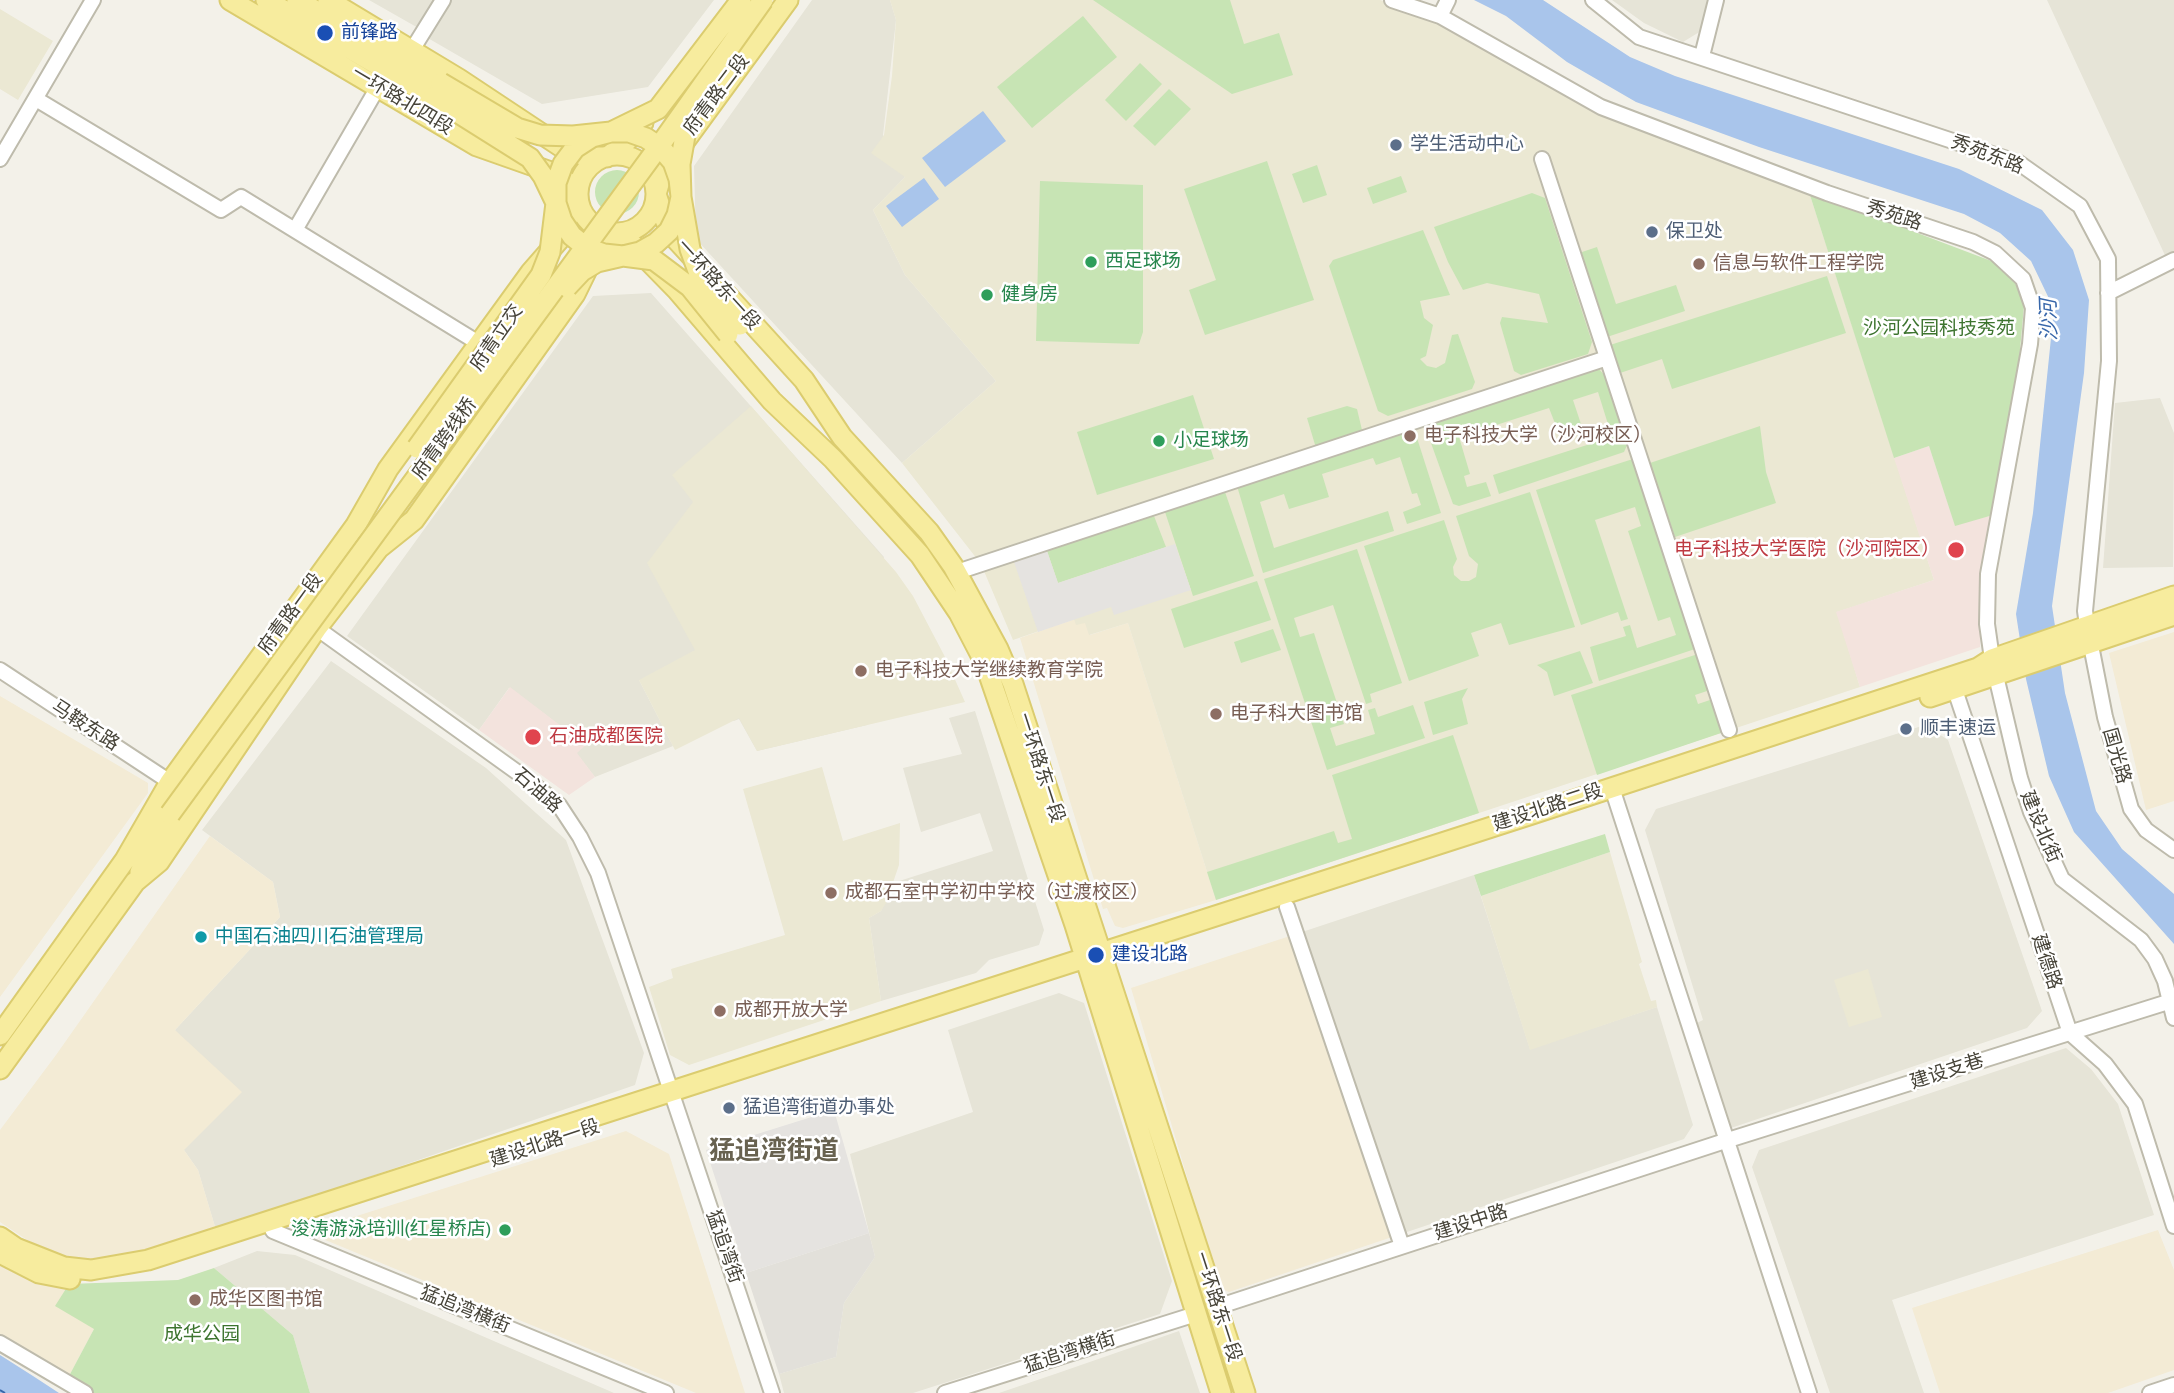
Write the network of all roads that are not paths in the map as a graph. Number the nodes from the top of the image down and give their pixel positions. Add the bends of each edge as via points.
1 (93, 0) edge
2 (230, 0) edge
3 (266, 0) edge
4 (297, 0) edge
5 (328, 0) edge
6 (443, 0) edge
7 (732, 0) edge
8 (741, 0) edge
9 (752, 0) edge
10 (763, 0) edge
11 (775, 0) edge
12 (788, 0) edge
13 (1392, 0) edge
14 (1448, 0) edge
15 (1593, 0) edge
16 (1716, 0) edge
17 (1440, 16) junction
18 (412, 50) junction
19 (1702, 56) junction
20 (378, 87) junction
21 (437, 90) junction
22 (36, 99) junction
23 (611, 132) junction
24 (607, 157) junction
25 (0, 159) edge
26 (1542, 159) dead end
27 (578, 193) junction
28 (656, 194) junction
29 (681, 197) junction
30 (556, 203) junction
31 (295, 230) junction
32 (616, 233) junction
33 (623, 256) junction
34 (2174, 260) edge
35 (2108, 293) junction
36 (734, 330) junction
37 (480, 344) junction
38 (1607, 358) junction
39 (842, 437) junction
40 (833, 459) junction
41 (438, 463) joint
42 (356, 526) junction
43 (379, 548) junction
44 (957, 572) junction
45 (2174, 596) edge
46 (292, 612) junction
47 (2174, 615) edge
48 (317, 628) junction
49 (2079, 637) junction
50 (2003, 664) junction
51 (0, 670) edge
52 (1953, 683) junction
53 (1729, 730) dead end
54 (170, 782) junction
55 (1613, 793) junction
56 (167, 811) junction
57 (2174, 850) edge
58 (125, 860) junction
59 (135, 882) junction
60 (1075, 900) junction
61 (1287, 907) junction
62 (1094, 960) junction
63 (2168, 1002) junction
64 (2174, 1018) edge
65 (2070, 1033) junction
66 (0, 1035) edge
67 (0, 1069) edge
68 (673, 1097) junction
69 (1725, 1141) junction
70 (270, 1226) junction
71 (2174, 1226) edge
72 (0, 1237) edge
73 (1402, 1246) junction
74 (0, 1253) edge
75 (1217, 1307) junction
76 (1196, 1314) junction
77 (0, 1343) edge
78 (2174, 1385) edge
79 (85, 1393) edge
80 (666, 1393) edge
81 (772, 1393) edge
82 (945, 1393) edge
83 (1221, 1393) edge
84 (1245, 1393) edge
85 (1809, 1393) edge
86 (2150, 1393) edge

1 - 22 street
2 - 20 main road, 一环路北四段
3 - 21 main road, 府青立交
4 - 21 main road, 府青立交
5 - 18 main road
6 - 18 street
7 - 24 main road via 643,122
8 - 23 main road, 府青立交, bridge via 658,110
9 - 56 main road, 府青跨线桥, bridge
10 - 56 main road, 府青跨线桥, bridge
11 - 29 main road, bridge via 697,104 680,164
12 - 28 main road, 府青路二段 via 676,150
13 - 17 street, 秀苑路
14 - 17 street
15 - 19 street, 秀苑东路 via 1639,37
16 - 19 street
17 - 50 street, 秀苑路 via 1601,107 1827,194 1973,242 2023,279 2033,308 2030,344 1988,575 1987,624
18 - 24 main road via 560,146 587,157
19 - 35 street, 秀苑东路 via 2020,163 2080,206 2108,259
20 - 27 main road, 一环路北四段 via 477,146 548,171
20 - 31 street
21 - 23 main road, 府青立交, bridge via 540,135
21 - 30 main road, 府青立交, bridge via 530,158
22 - 25 street
22 - 31 street via 221,210 241,197
23 - 29 main road, 府青立交, bridge via 638,135 661,148 676,171
23 - 30 main road, 府青立交, bridge via 592,137 569,156 556,183
24 - 27 main road via 586,170
24 - 28 main road via 619,155 641,164 649,172
26 - 38 street
27 - 32 main road via 584,216 593,225
27 - 37 main road, 府青路一段 via 559,240
28 - 32 main road via 648,218
28 - 39 main road, 一环路东一段 via 672,235 804,380
29 - 33 main road, 府青立交, bridge via 677,215 663,237 640,252
29 - 36 main road, bridge via 698,271
30 - 33 main road, 府青立交, bridge via 562,221 579,242 604,254
30 - 42 main road, 府青立交, bridge via 550,252 541,275 378,503
31 - 37 street
32 - 40 main road, 一环路东一段 via 633,244 772,401
32 - 43 main road, 府青路一段 via 599,245 575,294 414,520
33 - 36 main road, 府青立交, bridge via 654,260 674,273
33 - 41 main road, 府青立交, bridge via 597,262 568,286
34 - 35 street
35 - 49 street, 秀苑东路 via 2109,361
36 - 39 main road
36 - 40 main road, 府青立交
37 - 42 main road, 府青路一段 via 388,469
38 - 44 street
38 - 53 street
39 - 44 main road, 一环路东一段 via 929,532
40 - 60 main road, 一环路东一段 via 920,555 959,613 985,663
41 - 43 main road, 府青路一段
42 - 46 main road, 府青路一段
43 - 48 main road, 府青路一段
44 - 60 main road, 一环路东一段 via 1013,684
45 - 49 main road
46 - 48 street, 石油路
46 - 54 main road, 府青路一段
47 - 49 main road
48 - 59 main road, 府青路一段 via 159,862
48 - 68 street, 石油路 via 559,805 598,873
49 - 50 main road, 建设北路二段
49 - 57 street, 国光路 via 2131,809 2146,830
50 - 52 main road, 建设北路二段
50 - 63 street, 建设北街 via 2020,778 2062,879 2141,940 2165,981
51 - 54 street, 马鞍东路
52 - 55 main road, 建设北路二段
52 - 65 street, 建德路
54 - 58 main road, 府青路一段
55 - 61 main road, 建设北路二段
55 - 62 main road, 建设北路二段
55 - 69 street
56 - 58 main road, 府青跨线桥
56 - 59 main road, 府青跨线桥
58 - 66 main road, 府青路一段
59 - 67 main road, 府青路一段
60 - 62 main road, 一环路东一段
61 - 62 main road, 建设北路二段
61 - 73 street
62 - 68 main road, 建设北路一段
62 - 75 main road, 一环路东一段
62 - 76 main road, 一环路东一段
63 - 64 street, 建设北街
63 - 65 street, 建设支巷
65 - 69 street, 建设支巷
65 - 71 street, 建德路 via 2105,1064 2135,1104
68 - 70 main road, 建设北路一段
68 - 81 street, 猛追湾街
69 - 73 street, 建设中路
69 - 85 street
70 - 72 main road, 建设北路一段 via 91,1270 64,1267
70 - 74 main road, 建设北路一段 via 156,1270 102,1280 39,1273
70 - 80 street, 猛追湾横街
73 - 75 street, 建设中路
75 - 84 main road, 一环路东一段
76 - 82 street, 猛追湾横街
76 - 83 main road, 一环路东一段
77 - 79 street
78 - 86 street

